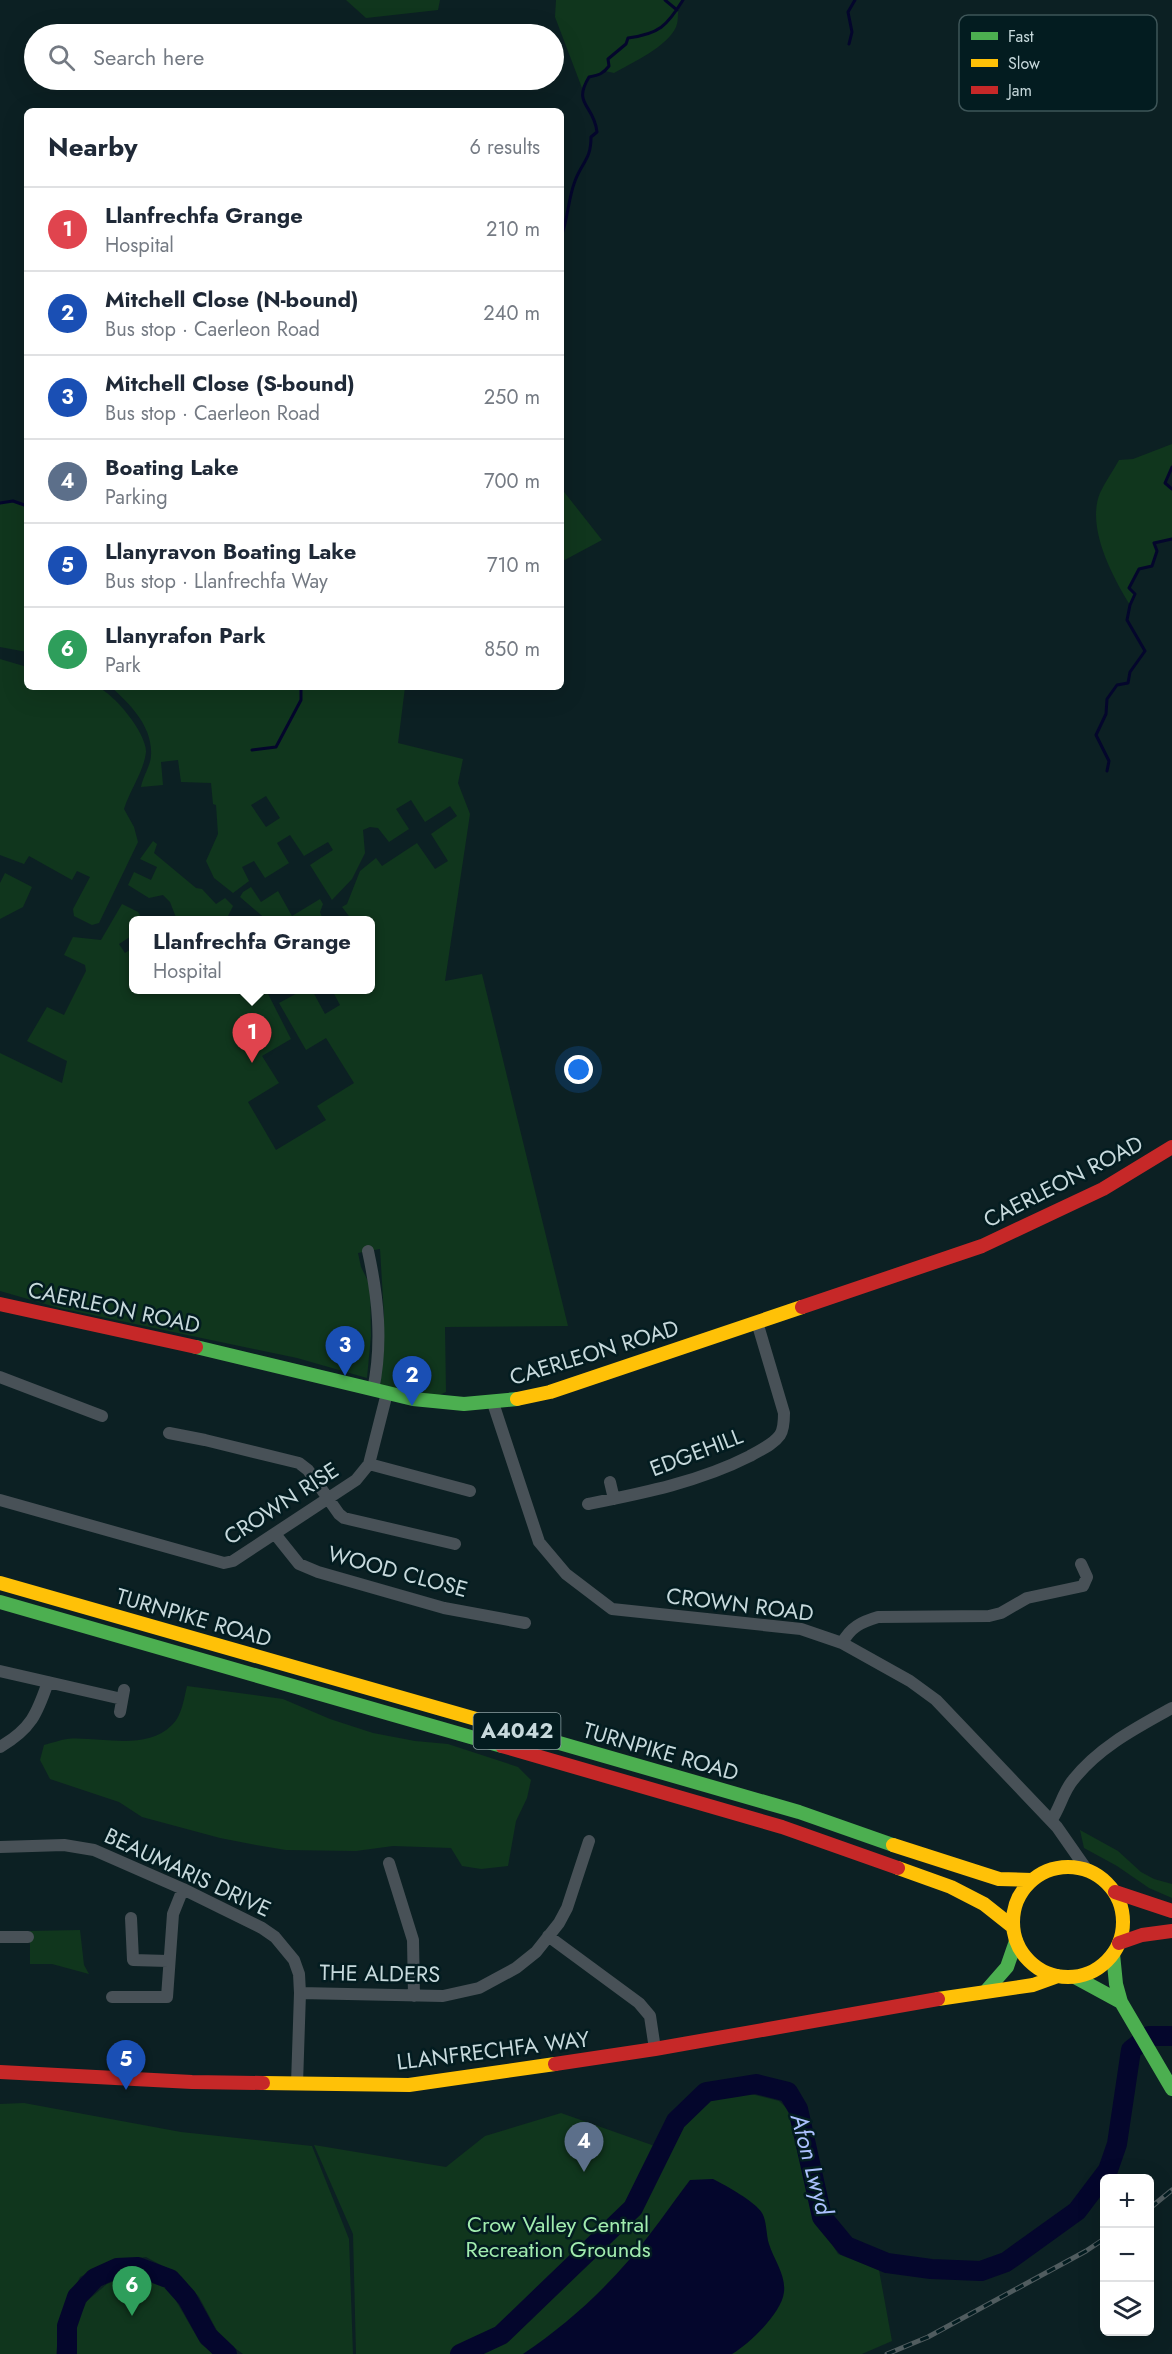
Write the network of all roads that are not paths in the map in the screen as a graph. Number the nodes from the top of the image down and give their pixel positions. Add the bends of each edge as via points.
1 (1172, 1147) edge
2 (368, 1251) dead end
3 (0, 1304) edge
4 (757, 1323) junction
5 (0, 1377) edge
6 (380, 1392) junction
7 (493, 1403) junction
8 (102, 1416) dead end
9 (169, 1433) dead end
10 (369, 1464) junction
11 (610, 1482) dead end
12 (470, 1491) dead end
13 (328, 1499) junction
14 (614, 1499) junction
15 (0, 1500) edge
16 (588, 1504) dead end
17 (275, 1534) junction
18 (455, 1544) dead end
19 (1081, 1564) dead end
20 (0, 1583) edge
21 (0, 1602) edge
22 (525, 1623) dead end
23 (842, 1643) junction
24 (0, 1671) edge
25 (48, 1682) junction
26 (122, 1700) dead end
27 (1171, 1712) edge
28 (0, 1747) edge
29 (1054, 1824) junction
30 (589, 1841) dead end
31 (0, 1846) edge
32 (389, 1863) dead end
33 (1087, 1869) junction
34 (1032, 1880) junction
35 (183, 1890) junction
36 (1115, 1892) junction
37 (1172, 1911) edge
38 (131, 1918) dead end
39 (1172, 1931) edge
40 (1015, 1934) junction
41 (28, 1936) dead end
42 (548, 1936) junction
43 (0, 1937) edge
44 (1116, 1949) junction
45 (168, 1961) junction
46 (1058, 1976) junction
47 (1075, 1977) junction
48 (986, 1991) junction
49 (300, 1993) junction
50 (414, 1996) junction
51 (112, 1997) dead end
52 (1121, 2002) junction
53 (655, 2049) junction
54 (0, 2072) edge
55 (297, 2084) junction
56 (1172, 2089) edge

1 - 4 main road, CAERLEON ROAD via 1046,1219 982,1246
2 - 6 street, CROWN RISE via 380,1330
3 - 6 main road, CAERLEON ROAD via 267,1362
4 - 7 main road, CAERLEON ROAD via 549,1392
4 - 14 street, EDGEHILL via 784,1413 781,1434 729,1466 660,1490
5 - 8 street
6 - 7 main road, CAERLEON ROAD via 446,1403
6 - 10 street, CROWN RISE
7 - 23 street, CROWN ROAD via 539,1542 566,1574 612,1609 801,1629
9 - 13 street via 299,1463
10 - 12 street
10 - 13 street, CROWN RISE via 356,1480
11 - 14 street
13 - 17 street, CROWN RISE
13 - 18 street via 344,1518
14 - 16 street, EDGEHILL
15 - 17 street, CROWN RISE via 224,1563
17 - 22 street, WOOD CLOSE via 299,1564 318,1572 444,1608
19 - 23 street via 1087,1577 1083,1586 1027,1598 989,1616 878,1617 848,1632
20 - 34 main road, TURNPIKE ROAD / A4042 via 800,1812 960,1868 999,1879
21 - 40 main road, TURNPIKE ROAD / A4042 via 782,1827 951,1887 984,1904
23 - 29 street, CROWN ROAD via 936,1700
24 - 25 street
25 - 26 street
25 - 28 street via 31,1722
27 - 29 street via 1112,1743 1092,1759 1072,1781
29 - 33 street, CROWN ROAD
30 - 42 street, THE ALDERS via 567,1908
31 - 35 street, BEAUMARIS DRIVE via 82,1847
32 - 50 street via 413,1940
33 - 34 main road via 1058,1867
33 - 36 main road
34 - 40 main road via 1017,1901
35 - 45 street via 173,1914
35 - 49 street, BEAUMARIS DRIVE via 275,1937 294,1960
36 - 37 main road
36 - 44 main road via 1124,1917
38 - 45 street via 133,1960
39 - 44 main road via 1142,1935
40 - 46 main road via 1028,1960
40 - 48 main road via 1007,1967
41 - 43 street
42 - 50 street, THE ALDERS via 516,1968 479,1988 443,1996
42 - 53 street via 639,2003 650,2016
44 - 47 main road via 1096,1970
44 - 52 main road via 1116,1984
45 - 51 street via 167,1997
46 - 47 main road
46 - 48 main road, LLANFRECHFA WAY via 1033,1985
47 - 52 main road
48 - 53 main road, LLANFRECHFA WAY
49 - 50 street, THE ALDERS
49 - 55 street, BEAUMARIS DRIVE
52 - 56 main road
53 - 55 main road, LLANFRECHFA WAY via 409,2085
54 - 55 main road, LLANFRECHFA WAY

